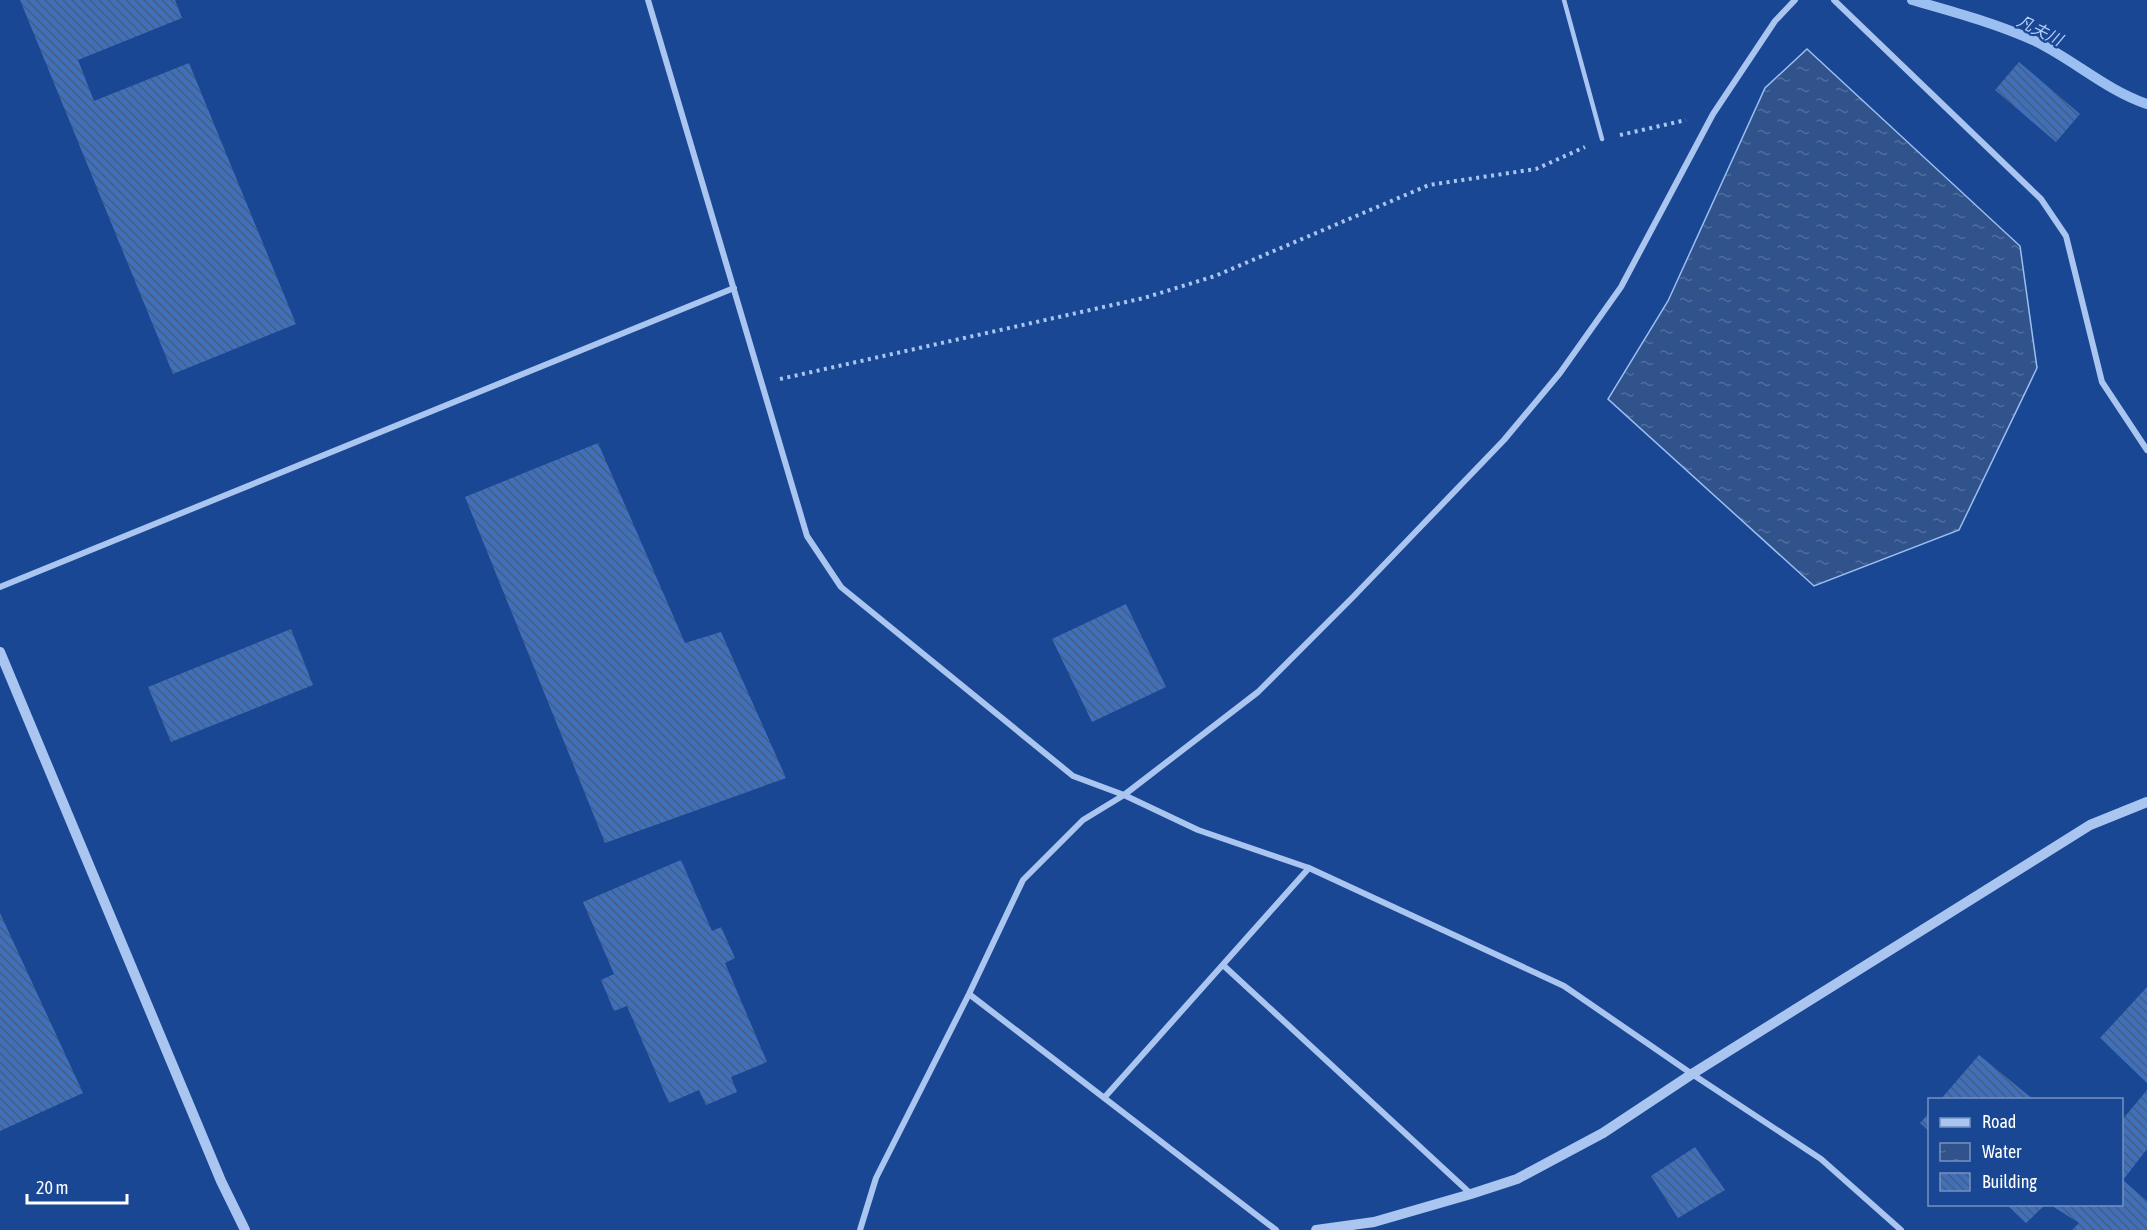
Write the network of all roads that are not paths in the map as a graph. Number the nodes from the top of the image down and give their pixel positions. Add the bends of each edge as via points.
1 (648, 0) edge
2 (1564, 0) edge
3 (1795, 0) edge
4 (1834, 0) edge
5 (1602, 139) road end
6 (734, 288) junction
7 (2147, 450) edge
8 (0, 587) edge
9 (0, 652) edge
10 (1124, 795) junction
11 (2147, 802) edge
12 (1309, 868) junction
13 (1223, 965) junction
14 (969, 994) junction
15 (1692, 1074) junction
16 (1104, 1098) junction
17 (1471, 1194) junction
18 (1332, 1229) edge
19 (245, 1230) edge
20 (860, 1230) edge
21 (1276, 1230) edge
22 (1316, 1230) edge
23 (1901, 1230) edge

1 - 6 street
2 - 5 lane
3 - 10 street via 1775,21 1713,114 1621,287 1560,373 1504,440 1258,692
4 - 7 street via 2041,199 2066,236 2102,382
6 - 8 street
6 - 10 street via 807,536 841,586 1073,776
9 - 19 street
10 - 12 street via 1198,830
10 - 14 street via 1083,820 1023,880
11 - 15 street via 2090,825
12 - 13 street
12 - 15 street via 1564,986
13 - 16 street
13 - 17 street
14 - 16 street
14 - 20 street via 876,1178
15 - 17 street via 1603,1133 1517,1179
15 - 23 street via 1821,1159
16 - 21 street
17 - 18 street via 1374,1222
18 - 22 street

